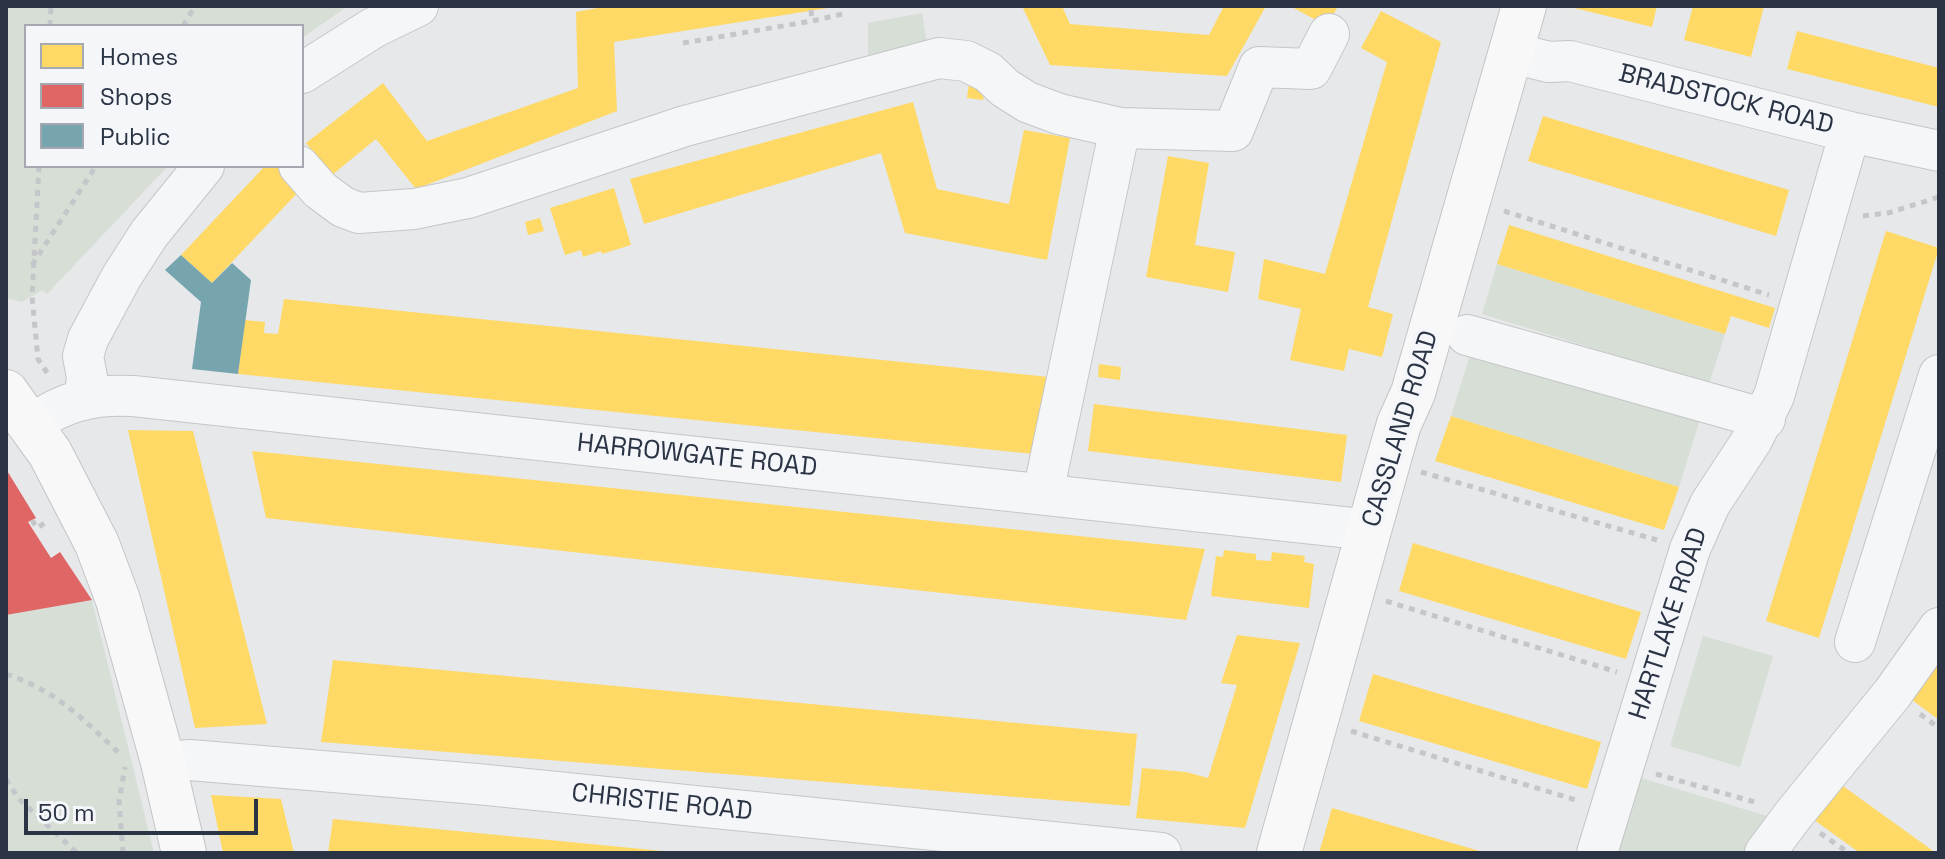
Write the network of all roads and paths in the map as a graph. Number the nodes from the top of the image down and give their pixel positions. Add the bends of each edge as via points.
1 (195, 6) edge
2 (418, 6) edge
3 (1524, 6) edge
4 (811, 10) dead end
5 (847, 13) dead end
6 (812, 21) junction
7 (184, 24) edge
8 (1329, 34) dead end
9 (683, 43) dead end
10 (1512, 53) junction
11 (304, 72) edge
12 (1120, 128) junction
13 (1850, 132) junction
14 (1939, 151) edge
15 (39, 168) edge
16 (95, 168) edge
17 (202, 168) edge
18 (301, 168) edge
19 (1939, 197) edge
20 (1830, 207) junction
21 (1497, 209) dead end
22 (32, 266) junction
23 (1751, 289) dead end
24 (1467, 335) dead end
25 (1939, 375) edge
26 (70, 393) junction
27 (13, 402) edge
28 (1765, 419) junction
29 (1416, 470) dead end
30 (1043, 493) junction
31 (1370, 530) junction
32 (1690, 549) junction
33 (1383, 600) dead end
34 (1939, 628) edge
35 (1855, 642) dead end
36 (1606, 668) dead end
37 (6, 674) edge
38 (1341, 729) dead end
39 (163, 762) junction
40 (1625, 765) junction
41 (6, 779) edge
42 (1568, 798) dead end
43 (1794, 814) junction
44 (1062, 848) edge
45 (77, 853) edge
46 (123, 853) edge
47 (184, 853) edge
48 (1161, 853) edge
49 (1279, 853) edge
50 (1597, 853) edge
51 (1765, 853) edge

1 - 7 path
2 - 11 street
3 - 10 main road, CASSLAND ROAD
4 - 6 path
5 - 6 path
6 - 9 path
8 - 12 street via 1311,69 1259,67 1233,131
10 - 13 street, BRADSTOCK ROAD via 1570,61
10 - 31 main road, CASSLAND ROAD
12 - 18 street via 1027,102 966,61 939,58 685,126 468,198 414,209 359,213 320,190
12 - 30 street
13 - 14 street, BRADSTOCK ROAD
13 - 20 street, HARTLAKE ROAD
15 - 22 path
16 - 22 path
17 - 26 street via 122,276 88,339 83,356 87,377
19 - 20 path via 1861,216
20 - 28 street, HARTLAKE ROAD
21 - 23 path
22 - 26 path via 38,359
24 - 28 street
25 - 35 street
26 - 27 street, HARROWGATE ROAD via 51,410
26 - 30 street, HARROWGATE ROAD
27 - 39 main road via 50,453 97,544
28 - 32 street, HARTLAKE ROAD via 1710,504
29 - 32 path
30 - 31 street, HARROWGATE ROAD
31 - 49 main road, CASSLAND ROAD
32 - 40 street, HARTLAKE ROAD
33 - 36 path
34 - 43 street
37 - 46 path via 35,684 72,709 126,760 119,801
38 - 42 path
39 - 44 street, CHRISTIE ROAD via 477,784
39 - 47 main road
40 - 43 path
40 - 50 street, HARTLAKE ROAD
41 - 45 path via 18,798
43 - 51 street
44 - 48 street, CHRISTIE ROAD

